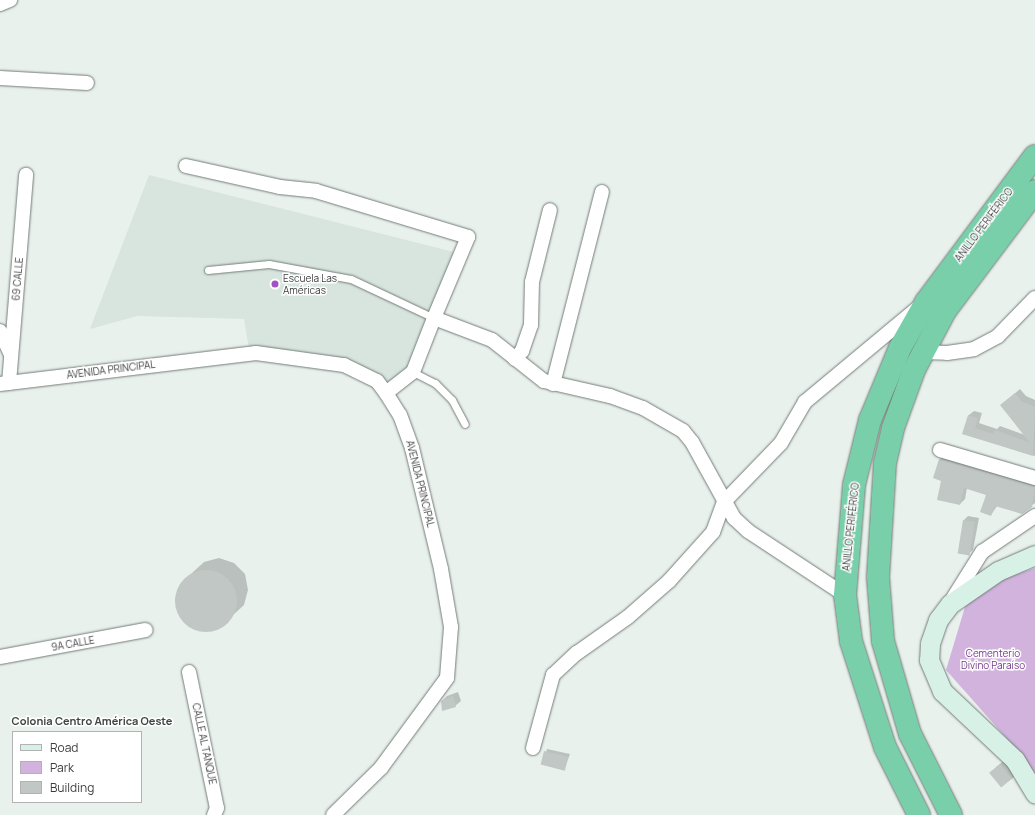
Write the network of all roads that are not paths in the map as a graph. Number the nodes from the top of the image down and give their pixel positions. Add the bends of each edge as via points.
1 (10, 0) edge
2 (0, 4) edge
3 (0, 78) edge
4 (87, 83) dead end
5 (1035, 156) edge
6 (186, 166) dead end
7 (26, 175) dead end
8 (1035, 191) edge
9 (602, 192) dead end
10 (550, 210) dead end
11 (208, 270) dead end
12 (1035, 298) edge
13 (926, 302) junction
14 (434, 318) junction
15 (0, 331) edge
16 (922, 352) junction
17 (11, 356) junction
18 (515, 359) junction
19 (413, 372) junction
20 (4, 383) edge
21 (553, 384) junction
22 (386, 393) junction
23 (465, 424) dead end
24 (940, 450) dead end
25 (1035, 478) edge
26 (724, 502) junction
27 (1035, 516) edge
28 (1035, 555) edge
29 (845, 594) junction
30 (950, 604) junction
31 (146, 630) dead end
32 (0, 657) edge
33 (189, 672) dead end
34 (533, 748) dead end
35 (1035, 793) edge
36 (214, 815) edge
37 (333, 815) edge
38 (919, 815) edge
39 (950, 815) edge

1 - 2 street
3 - 4 street
5 - 13 highway, ANILLO PERIFÉRICO
6 - 14 street via 280,187 316,191 468,238
7 - 17 street, 69 CALLE
8 - 16 highway, ANILLO PERIFÉRICO via 945,311
9 - 21 street
10 - 18 street via 532,282 531,326 522,351
11 - 14 lane via 269,264 351,279
12 - 16 street via 998,336 974,349 947,353
13 - 26 street via 805,402 781,443
13 - 29 highway, ANILLO PERIFÉRICO via 900,348 870,420 854,485
14 - 18 street via 492,340
14 - 19 street
15 - 17 street
16 - 39 highway, ANILLO PERIFÉRICO via 893,428 885,463 878,577 882,641 893,681 910,734
17 - 20 street, 69 CALLE
18 - 21 street via 544,381
19 - 22 street
19 - 23 lane via 435,383 452,400
20 - 22 street, AVENIDA PRINCIPAL via 256,353 344,365 377,381
21 - 26 street via 610,396 643,408 683,431 692,442
22 - 37 street, AVENIDA PRINCIPAL via 400,415 412,448 441,569 451,627 447,678 381,768
24 - 25 street
26 - 29 street via 734,518 748,531
26 - 34 street via 714,532 669,581 628,617 577,653 553,675
27 - 30 street via 982,552
28 - 30 street via 998,571
29 - 38 highway, ANILLO PERIFÉRICO via 851,641 863,686 885,747
30 - 35 street via 938,620 930,643 929,660 934,674 942,691 1015,760
31 - 32 street, 9A CALLE
33 - 36 street, CALLE AL TANQUE via 217,808

